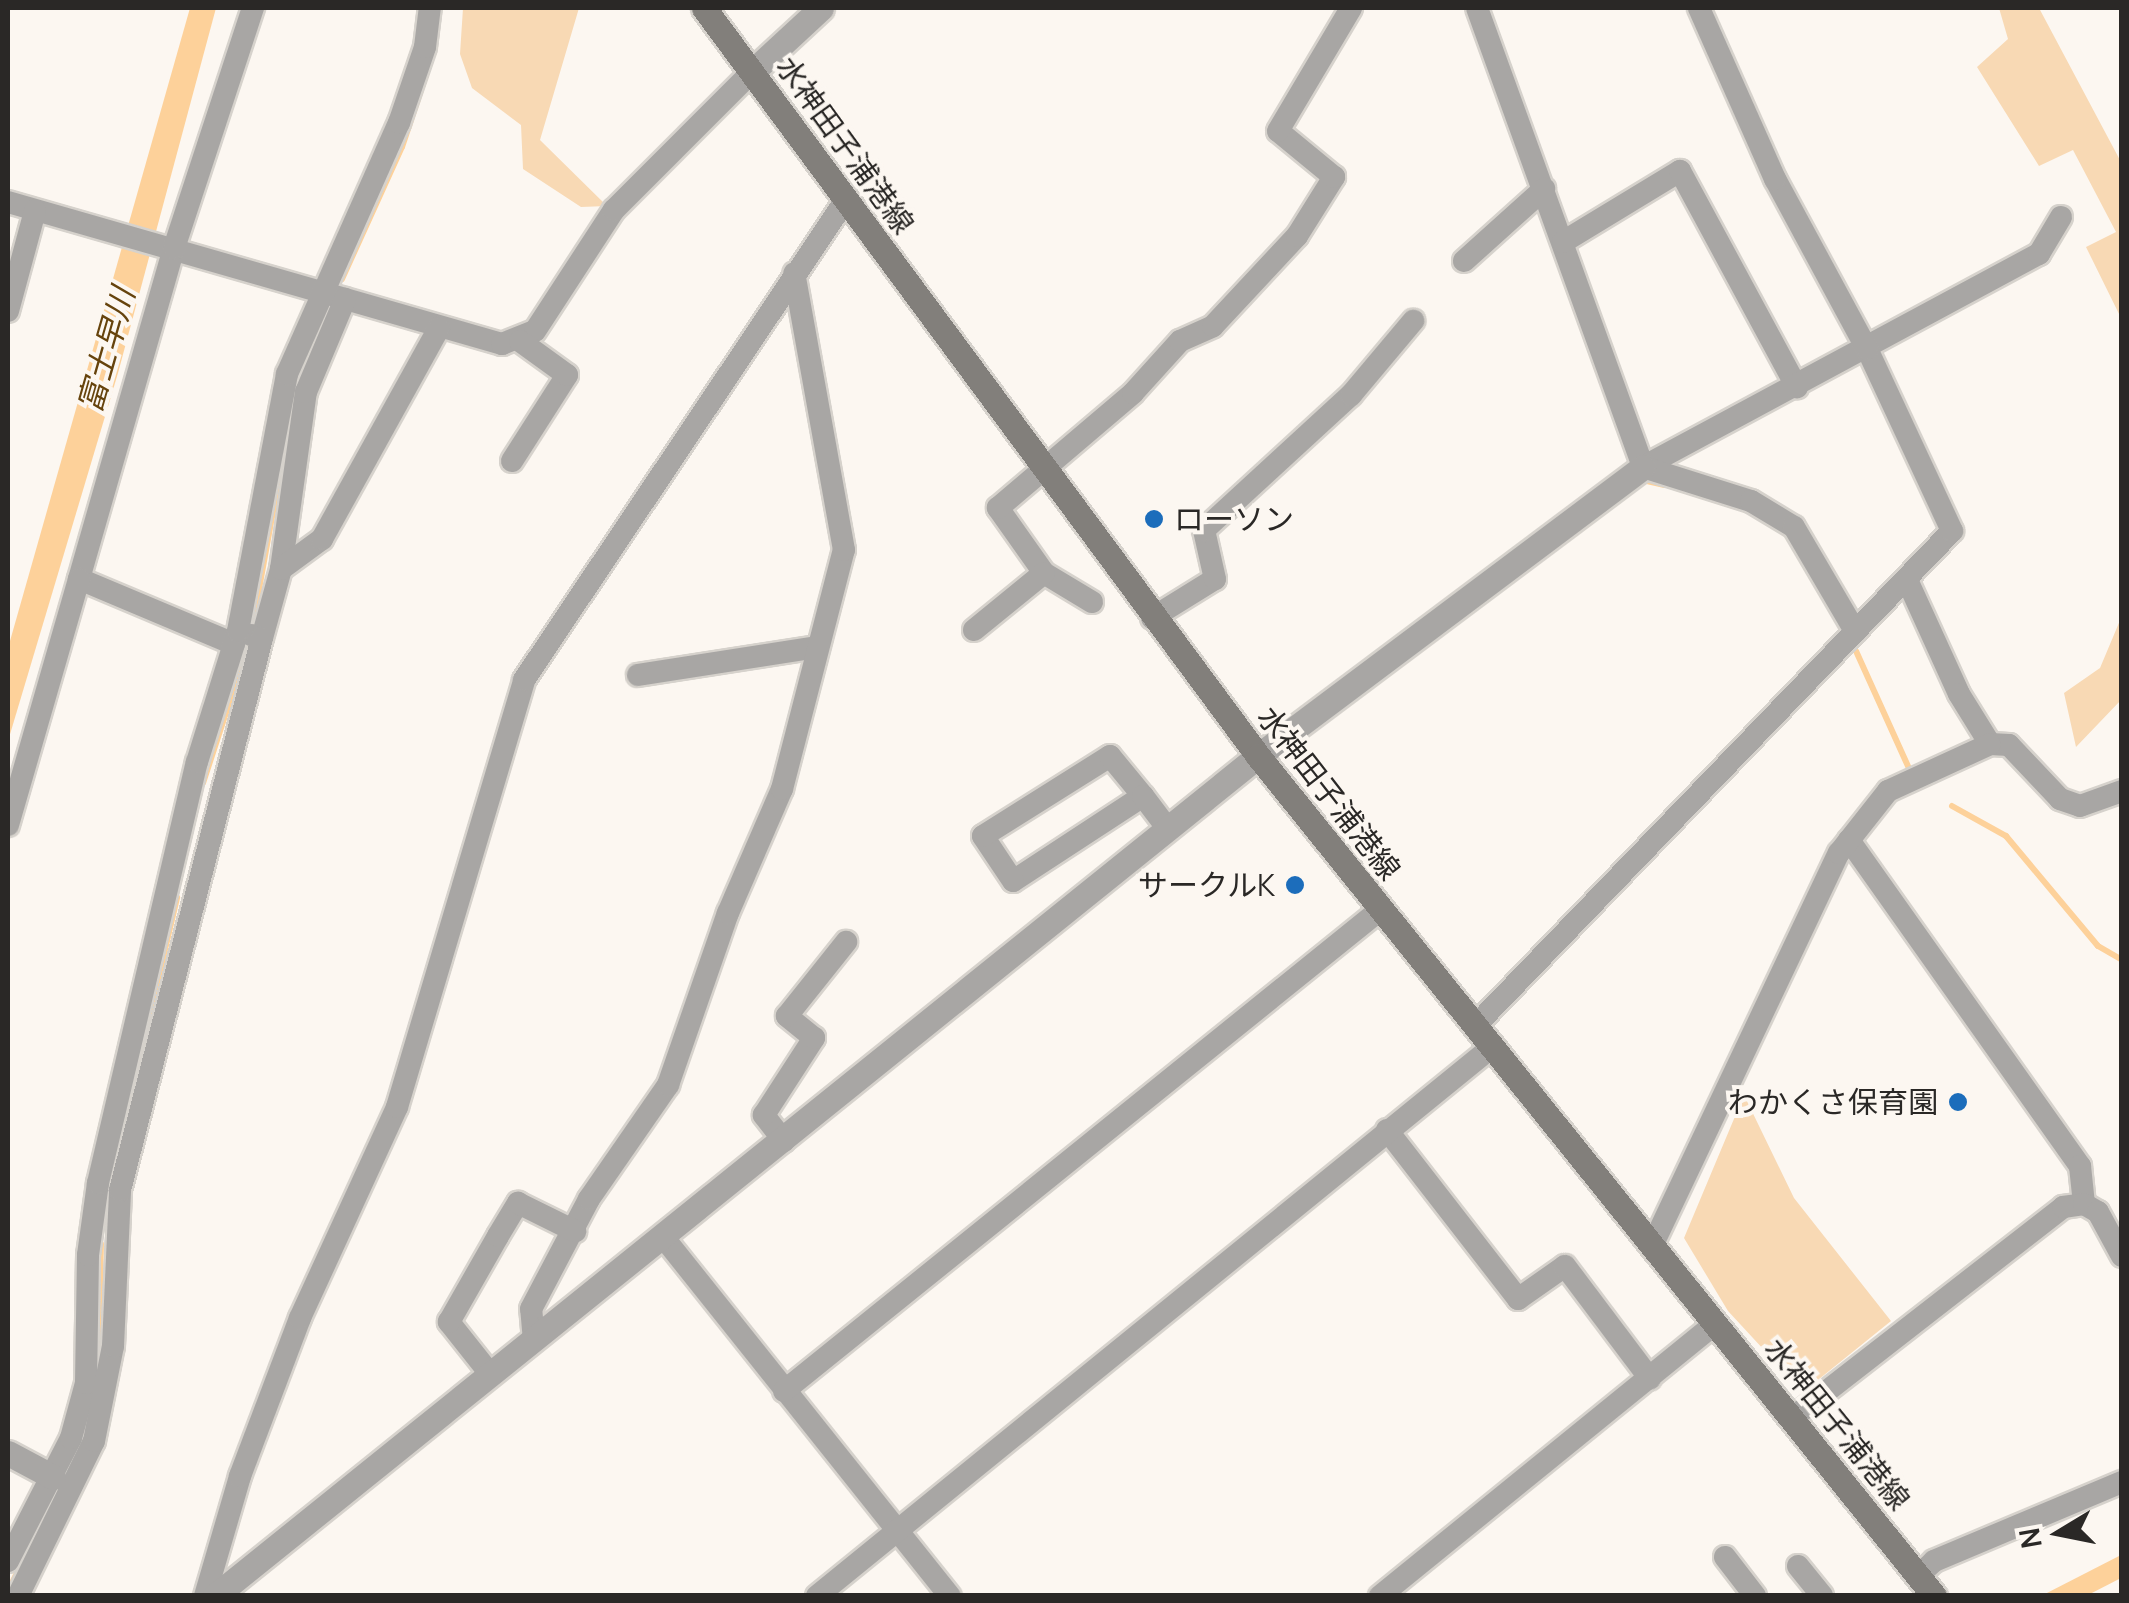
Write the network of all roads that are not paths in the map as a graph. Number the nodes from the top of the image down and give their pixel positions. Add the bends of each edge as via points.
1 (253, 8) edge
2 (430, 8) edge
3 (704, 8) edge
4 (822, 8) edge
5 (1351, 8) edge
6 (1477, 8) edge
7 (1699, 8) edge
8 (752, 72) junction
9 (1544, 189) junction
10 (845, 200) junction
11 (8, 202) edge
12 (34, 211) junction
13 (2061, 217) dead end
14 (1563, 242) junction
15 (168, 246) junction
16 (1464, 261) dead end
17 (794, 273) junction
18 (320, 292) junction
19 (345, 299) junction
20 (8, 311) edge
21 (1413, 321) dead end
22 (439, 328) junction
23 (520, 340) junction
24 (1867, 349) junction
25 (1797, 387) junction
26 (512, 461) dead end
27 (1644, 467) junction
28 (1042, 468) junction
29 (281, 569) junction
30 (1044, 573) junction
31 (79, 579) junction
32 (1908, 582) junction
33 (1092, 602) dead end
34 (1152, 618) junction
35 (974, 630) dead end
36 (1855, 632) junction
37 (236, 638) junction
38 (262, 638) junction
39 (817, 646) junction
40 (638, 675) dead end
41 (1990, 744) junction
42 (1258, 756) junction
43 (2122, 791) edge
44 (1143, 796) junction
45 (8, 825) edge
46 (1168, 829) junction
47 (1849, 840) junction
48 (1380, 910) junction
49 (846, 942) dead end
50 (1476, 1026) junction
51 (1492, 1047) junction
52 (1387, 1130) junction
53 (784, 1142) junction
54 (2084, 1204) junction
55 (576, 1232) junction
56 (664, 1238) junction
57 (1652, 1246) junction
58 (2122, 1256) edge
59 (1715, 1324) junction
60 (534, 1341) junction
61 (491, 1375) junction
62 (1650, 1379) junction
63 (784, 1390) junction
64 (1792, 1419) junction
65 (8, 1453) edge
66 (63, 1482) junction
67 (2122, 1482) edge
68 (898, 1532) junction
69 (1725, 1557) dead end
70 (8, 1562) edge
71 (1798, 1566) dead end
72 (1926, 1586) edge
73 (216, 1594) edge
74 (18, 1596) edge
75 (817, 1596) edge
76 (950, 1596) edge
77 (1380, 1596) edge
78 (1755, 1596) edge
79 (1822, 1596) edge

1 - 15 street
2 - 18 street via 425,47 399,123
3 - 8 main road, 水神田子浦港線
4 - 8 street
5 - 28 street via 1278,131 1334,177 1297,236 1212,326 1180,341 1133,393
6 - 9 street
7 - 24 street via 1775,179
8 - 10 main road, 水神田子浦港線
8 - 23 street via 614,210 536,331
9 - 14 street
9 - 16 street
10 - 17 street
10 - 28 main road, 水神田子浦港線
11 - 12 street
12 - 15 street
12 - 20 street
13 - 24 street via 2039,254
14 - 25 street via 1680,171
14 - 27 street
15 - 18 street
15 - 31 street
17 - 39 street via 844,550
17 - 73 street via 524,680 397,1107 300,1318 240,1476
18 - 19 street
18 - 37 street via 276,419
19 - 22 street
19 - 29 street via 306,392
21 - 34 street via 1351,396 1204,530 1214,579
22 - 23 street via 502,344
22 - 29 street via 322,539
23 - 26 street via 567,375
24 - 25 street
24 - 32 street via 1952,531
25 - 27 street
27 - 36 street via 1751,501 1794,526
27 - 42 street
28 - 30 street via 998,508
28 - 34 main road, 水神田子浦港線
29 - 38 street
30 - 33 street
30 - 35 street
31 - 37 street
31 - 45 street
32 - 36 street
32 - 41 street via 1958,694
34 - 42 main road, 水神田子浦港線
36 - 50 street
37 - 38 street
37 - 66 street via 197,762 98,1183 88,1255 86,1382
38 - 66 street via 120,1190 111,1361 94,1441
39 - 40 street
39 - 55 street via 782,789 728,913 668,1085 589,1199
41 - 43 street via 2008,745 2060,799 2092,804
41 - 47 street via 1888,791
42 - 46 street
42 - 48 main road, 水神田子浦港線
44 - 44 street via 1013,880 983,836 1110,756
44 - 46 street
46 - 53 street
47 - 54 street via 2080,1166
47 - 57 street
48 - 50 main road, 水神田子浦港線
48 - 63 street
49 - 53 street via 787,1016 814,1038 764,1116
50 - 51 main road, 水神田子浦港線
51 - 52 street
51 - 57 main road, 水神田子浦港線
52 - 62 street via 1518,1299 1564,1266
52 - 68 street
53 - 56 street
54 - 58 street via 2098,1212
54 - 64 street via 2063,1207
55 - 60 street via 531,1309
55 - 61 street via 518,1204 498,1236 449,1322
56 - 60 street
56 - 63 street
57 - 59 main road, 水神田子浦港線
59 - 62 street
59 - 64 main road, 水神田子浦港線
60 - 61 street
61 - 73 street
62 - 77 street
63 - 68 street
64 - 72 main road, 水神田子浦港線
65 - 66 street
66 - 70 street
66 - 74 street
67 - 72 street via 1934,1562
68 - 75 street
68 - 76 street
69 - 78 street
71 - 79 street

